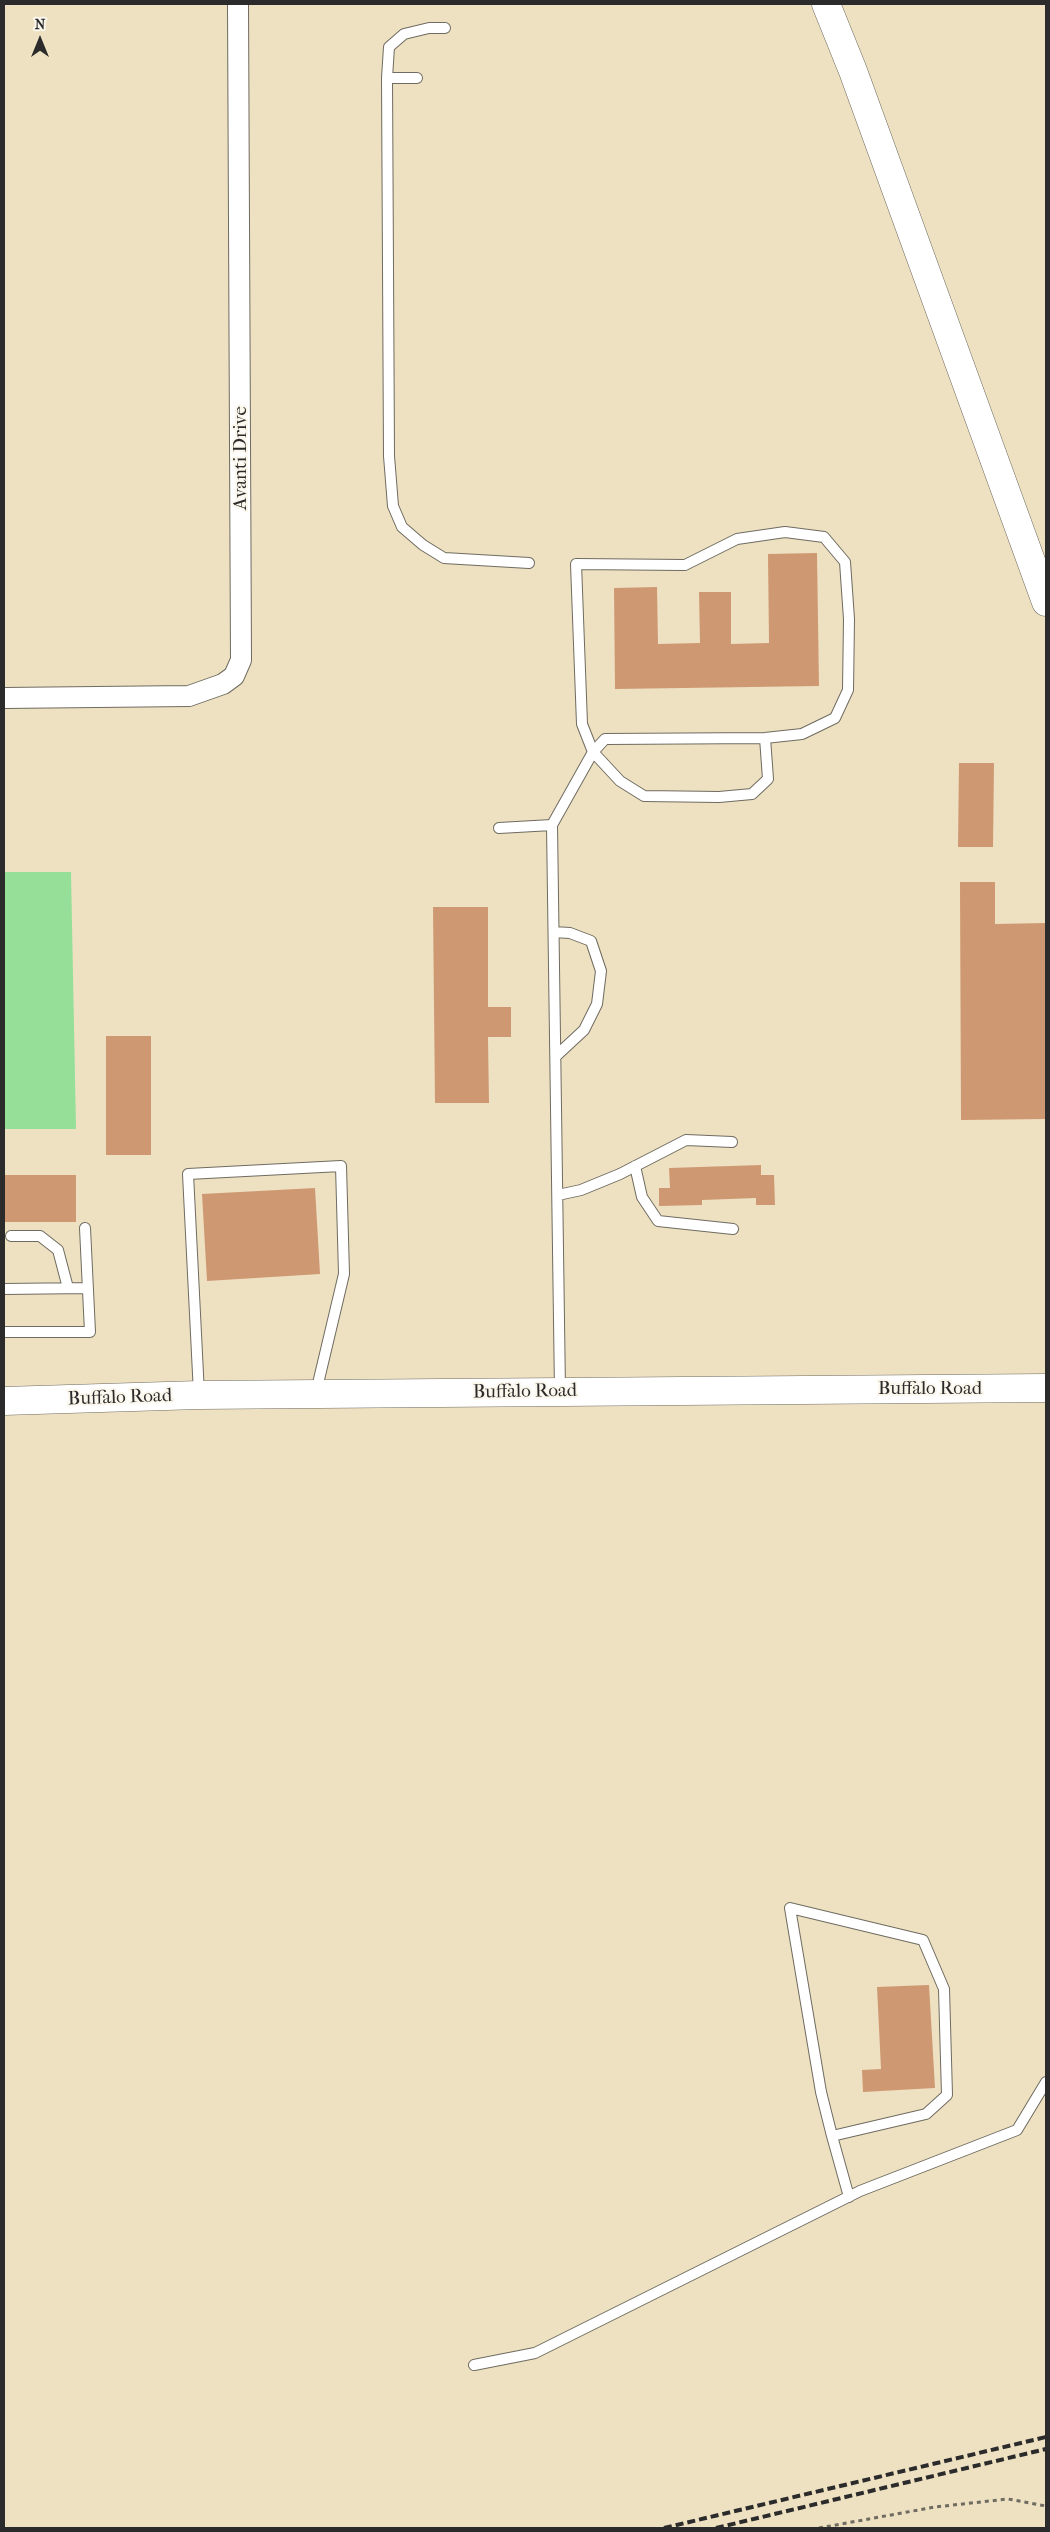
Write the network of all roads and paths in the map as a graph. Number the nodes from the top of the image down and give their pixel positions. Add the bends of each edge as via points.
1 (238, 4) edge
2 (826, 4) edge
3 (839, 4) edge
4 (445, 28) dead end
5 (853, 71) junction
6 (387, 78) junction
7 (417, 78) dead end
8 (529, 563) dead end
9 (1046, 602) edge
10 (4, 698) edge
11 (765, 738) junction
12 (593, 752) junction
13 (552, 825) junction
14 (499, 828) dead end
15 (554, 932) junction
16 (556, 1056) junction
17 (732, 1142) dead end
18 (635, 1166) junction
19 (558, 1195) junction
20 (85, 1228) dead end
21 (734, 1229) dead end
22 (11, 1236) dead end
23 (4, 1288) edge
24 (68, 1288) junction
25 (88, 1288) junction
26 (4, 1332) edge
27 (1046, 1388) edge
28 (560, 1392) junction
29 (200, 1395) junction
30 (315, 1395) junction
31 (4, 1401) edge
32 (1046, 2082) edge
33 (832, 2136) junction
34 (849, 2197) junction
35 (474, 2365) dead end
36 (1046, 2506) edge
37 (819, 2528) edge

1 - 10 street, Avanti Drive via 241,660 234,676 223,684 189,696
2 - 5 main road
3 - 5 main road
4 - 6 lane via 404,34 390,47
5 - 9 main road
6 - 7 lane
6 - 8 lane via 389,456 393,506 402,526 423,546 444,558
11 - 12 lane via 605,739
11 - 12 lane via 768,779 752,794 719,797 644,796 620,781
11 - 12 lane via 802,734 835,718 848,690 849,619 845,562 824,537 785,532 737,539 685,565 576,564 582,724
12 - 13 lane
13 - 14 lane
13 - 15 lane
15 - 16 lane
15 - 16 lane via 570,933 591,941 601,971 597,1004 584,1030
16 - 19 lane
17 - 18 lane via 686,1140
18 - 19 lane via 581,1190
18 - 21 lane via 642,1197 658,1221
19 - 28 lane
20 - 25 lane
22 - 24 lane via 40,1236 58,1250
23 - 24 lane
24 - 25 lane
25 - 26 lane via 90,1332
27 - 28 main road, Buffalo Road
28 - 30 main road, Buffalo Road
29 - 30 main road, Buffalo Road
29 - 30 lane via 188,1174 341,1166 344,1274
29 - 31 main road, Buffalo Road
32 - 34 lane via 1017,2130
33 - 33 lane via 821,2092 790,1908 923,1940 944,1989 947,2094 926,2114
33 - 34 lane
34 - 35 lane via 535,2353
36 - 37 path via 1008,2499 936,2507

